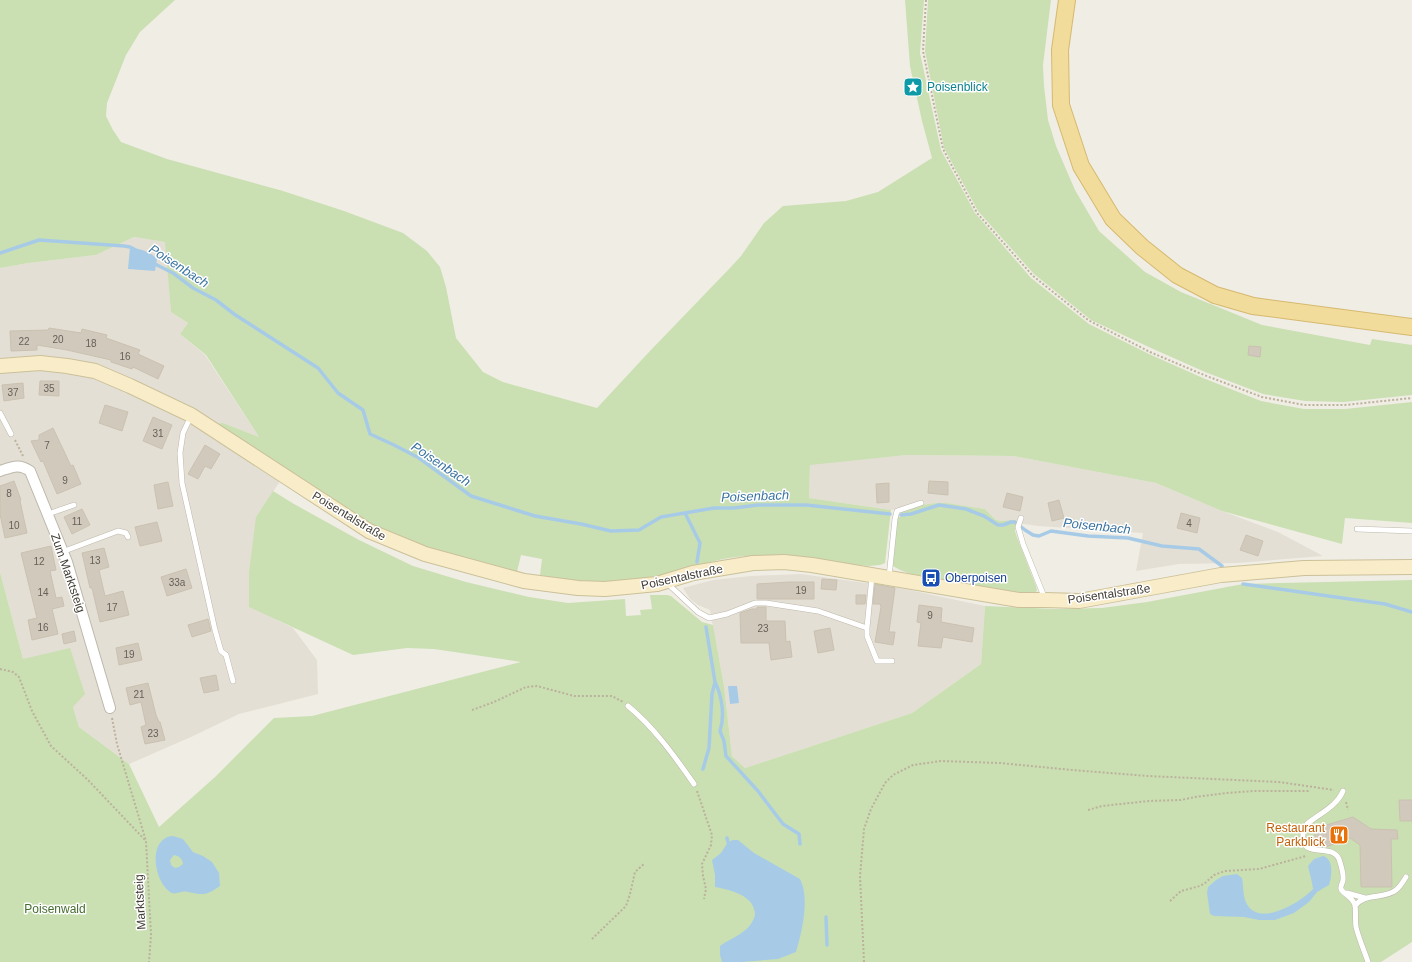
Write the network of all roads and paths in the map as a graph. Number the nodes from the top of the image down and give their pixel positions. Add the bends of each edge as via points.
1 (926, 0) edge
2 (1067, 0) edge
3 (1412, 327) edge
4 (0, 366) edge
5 (1412, 398) edge
6 (0, 413) edge
7 (191, 416) junction
8 (11, 434) joint
9 (22, 453) dead end
10 (0, 471) edge
11 (921, 503) dead end
12 (74, 504) dead end
13 (48, 514) junction
14 (1021, 518) dead end
15 (1357, 529) dead end
16 (1412, 531) edge
17 (128, 537) dead end
18 (62, 552) junction
19 (1412, 567) edge
20 (872, 575) junction
21 (889, 578) junction
22 (666, 582) junction
23 (1045, 600) junction
24 (867, 628) junction
25 (892, 661) dead end
26 (0, 668) edge
27 (233, 680) dead end
28 (628, 706) joint
29 (110, 708) joint
30 (472, 710) dead end
31 (694, 784) joint
32 (1310, 791) dead end
33 (1343, 791) joint
34 (1088, 810) dead end
35 (146, 841) junction
36 (1310, 855) dead end
37 (645, 863) dead end
38 (1406, 877) dead end
39 (1347, 893) junction
40 (1364, 898) junction
41 (704, 899) dead end
42 (1170, 901) dead end
43 (1355, 906) junction
44 (592, 939) dead end
45 (149, 962) edge
46 (864, 962) edge
47 (1368, 962) edge

1 - 5 path via 923,50 942,149 977,213 1039,281 1088,320 1150,352 1262,397 1304,405 1345,405
2 - 3 main road via 1060,50 1062,105 1081,166 1113,219 1142,247 1177,275 1215,295 1253,306
4 - 7 main road, Poisentalstraße via 40,363 95,372
6 - 8 lane
7 - 22 main road, Poisentalstraße via 369,531 425,554 524,580 578,588 605,590
7 - 27 lane via 183,433 180,453 182,483 215,630
8 - 9 path
10 - 13 street, Zum Marktsteig via 15,466 23,466 30,471
11 - 21 lane via 897,511
12 - 13 lane
13 - 18 street, Zum Marktsteig
14 - 23 lane via 1018,526 1023,544
15 - 16 lane
17 - 18 lane via 126,533 118,531
18 - 29 street, Zum Marktsteig
19 - 23 main road, Poisentalstraße via 1304,568 1227,575 1079,600
20 - 21 main road, Poisentalstraße
20 - 22 main road, Poisentalstraße via 784,562 753,563 693,573
20 - 24 lane
21 - 23 main road, Poisentalstraße via 1019,600
22 - 24 lane via 708,618 755,603 766,603 818,612
24 - 25 lane via 867,636 877,661
26 - 35 path via 19,677 32,712 50,746 88,780
28 - 30 path via 612,696 574,696 537,686 526,687
28 - 31 lane via 678,761
29 - 35 path, Marktsteig via 117,744
31 - 41 path via 712,835 711,845 702,864 706,889
32 - 34 path via 1226,793 1181,800 1110,805
33 - 39 lane via 1335,803 1307,824 1302,836 1306,847 1336,854 1342,869 1341,889
33 - 46 path via 1279,782 1148,776 1000,763 941,761 913,765 893,775 885,783 864,828 860,876
35 - 45 path, Marktsteig
36 - 42 path via 1259,869 1225,871 1214,875 1200,886 1181,891
37 - 44 path via 635,872 626,906
38 - 40 lane via 1395,890
39 - 40 lane
39 - 43 lane
40 - 43 lane
43 - 47 lane via 1356,928

